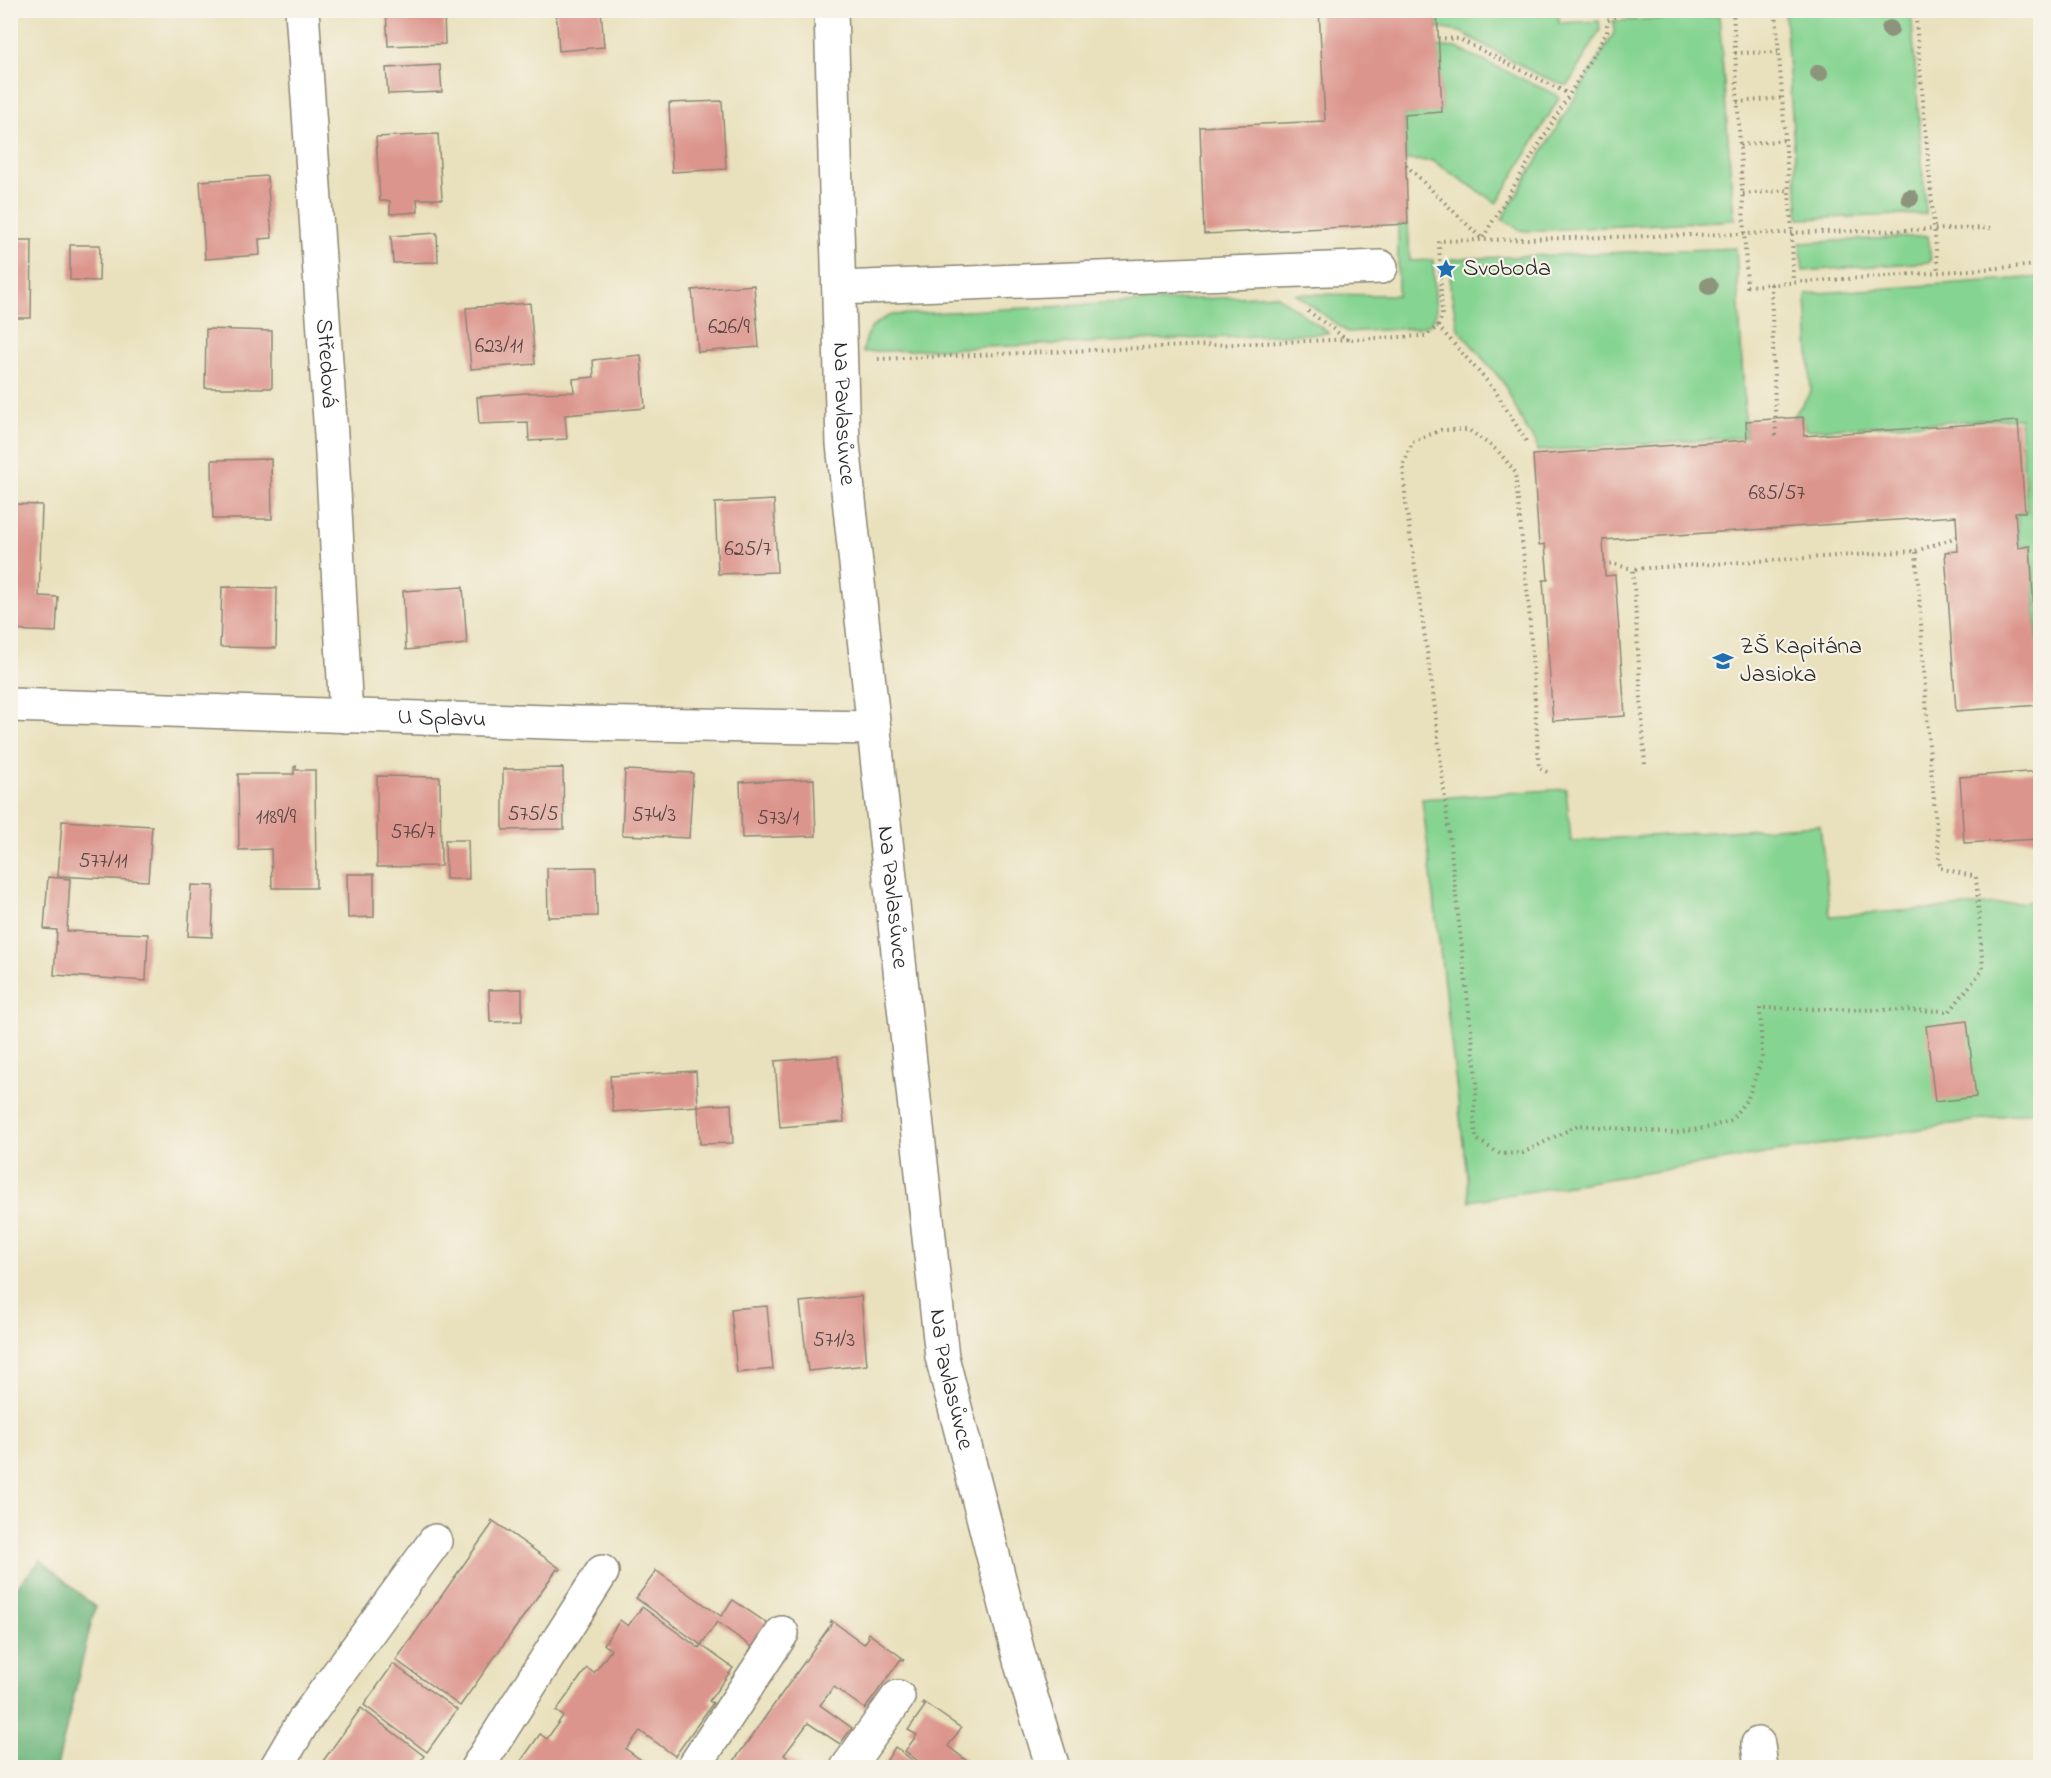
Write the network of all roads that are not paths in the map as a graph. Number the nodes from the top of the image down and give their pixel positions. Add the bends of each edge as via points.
1 (302, 10) edge
2 (831, 10) edge
3 (1381, 267) dead end
4 (839, 288) junction
5 (10, 705) edge
6 (346, 716) junction
7 (874, 728) junction
8 (435, 1541) dead end
9 (602, 1572) dead end
10 (782, 1633) dead end
11 (898, 1696) dead end
12 (276, 1767) edge
13 (477, 1767) edge
14 (693, 1767) edge
15 (847, 1767) edge
16 (1053, 1767) edge

1 - 6 street, Středová
2 - 4 street, Na Pavlasůvce
3 - 4 street
4 - 7 street, Na Pavlasůvce via 843,444
5 - 6 street, U Splavu
6 - 7 street, U Splavu
7 - 16 street, Na Pavlasůvce via 942,1357 1021,1664
8 - 12 street via 303,1722
9 - 13 street
10 - 14 street
11 - 15 street

